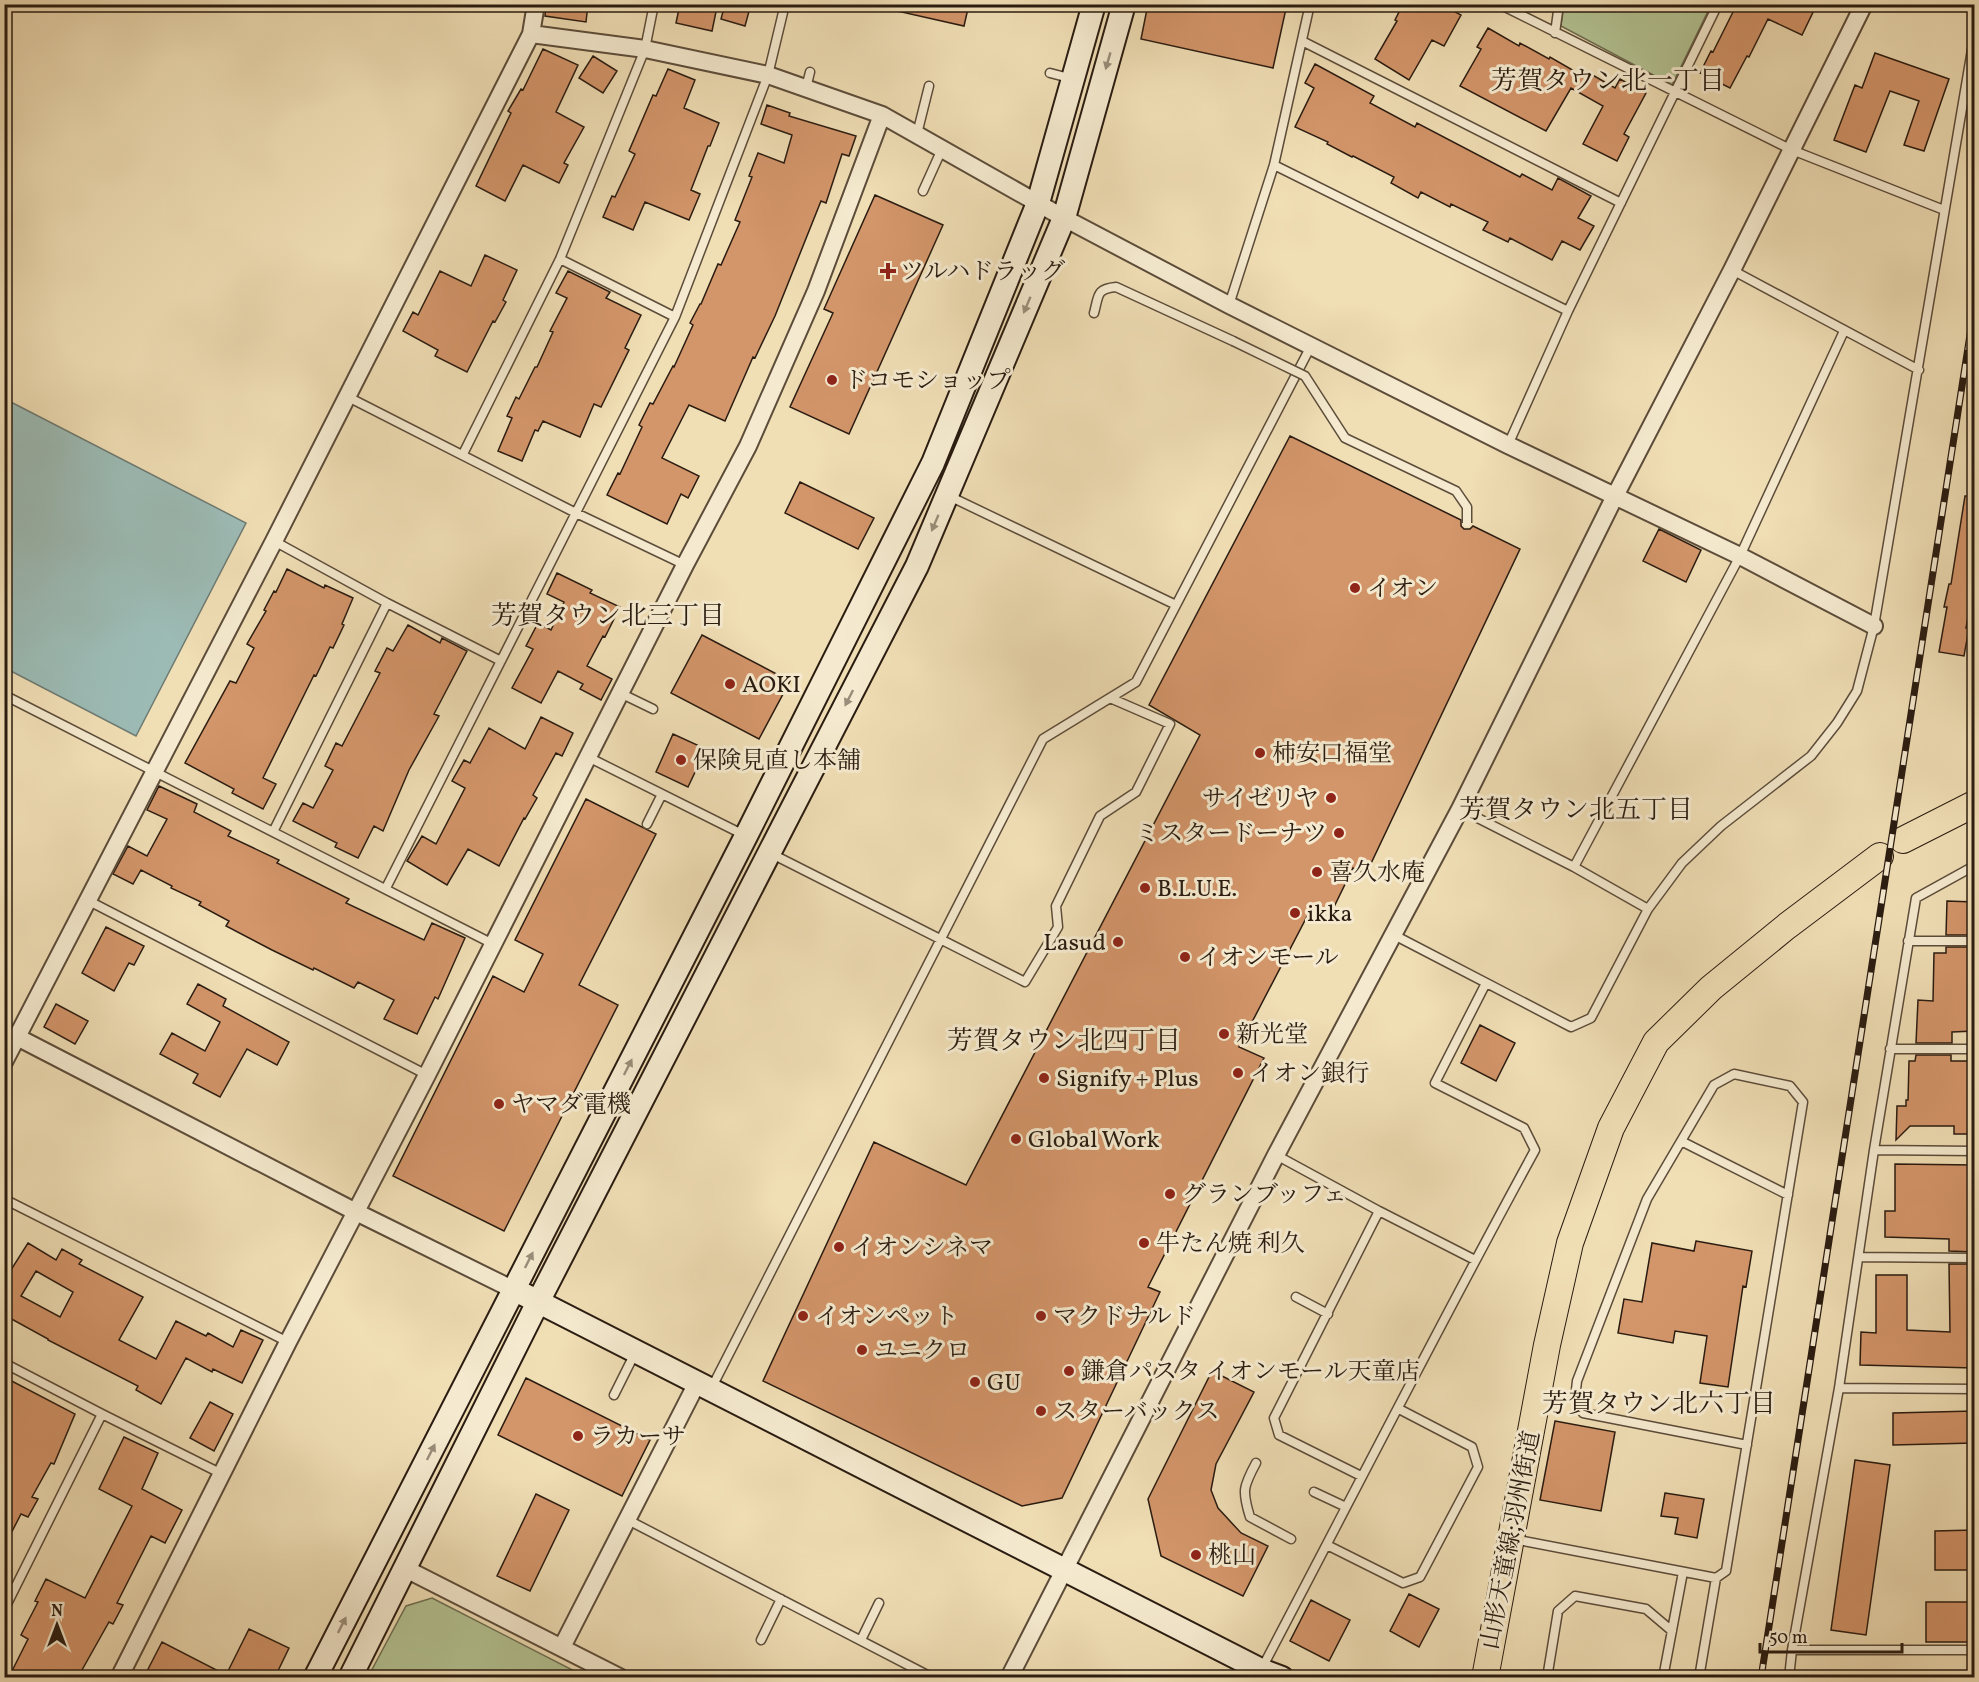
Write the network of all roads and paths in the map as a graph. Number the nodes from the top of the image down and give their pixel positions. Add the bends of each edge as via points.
1 (536, 4) edge
2 (654, 4) edge
3 (785, 4) edge
4 (1094, 4) edge
5 (1124, 4) edge
6 (1310, 4) edge
7 (1499, 4) edge
8 (1559, 4) edge
9 (1718, 4) edge
10 (1864, 4) edge
11 (1555, 33) junction
12 (531, 34) junction
13 (1974, 38) edge
14 (1302, 41) junction
15 (645, 49) junction
16 (1050, 73) dead end
17 (768, 75) junction
18 (1073, 79) junction
19 (929, 86) dead end
20 (1674, 92) junction
21 (882, 115) junction
22 (917, 134) junction
23 (942, 149) junction
24 (1792, 150) junction
25 (1274, 165) junction
26 (923, 191) dead end
27 (1038, 203) junction
28 (1621, 203) junction
29 (1944, 210) junction
30 (1064, 218) junction
31 (560, 259) junction
32 (1732, 270) junction
33 (1228, 305) junction
34 (1568, 310) junction
35 (1094, 313) dead end
36 (675, 317) junction
37 (1844, 331) junction
38 (1311, 346) junction
39 (1918, 370) junction
40 (348, 397) junction
41 (1508, 445) junction
42 (463, 454) junction
43 (947, 495) junction
44 (1615, 496) junction
45 (576, 513) junction
46 (1467, 523) dead end
47 (274, 540) junction
48 (1740, 556) junction
49 (686, 565) junction
50 (387, 603) junction
51 (1176, 605) junction
52 (1874, 626) junction
53 (501, 661) junction
54 (620, 693) junction
55 (4, 695) edge
56 (1110, 698) junction
57 (653, 709) dead end
58 (588, 757) junction
59 (154, 772) junction
60 (662, 794) junction
61 (1974, 804) edge
62 (1460, 809) junction
63 (647, 824) dead end
64 (273, 832) junction
65 (746, 836) junction
66 (1903, 840) dead end
67 (769, 852) junction
68 (1880, 856) dead end
69 (1974, 866) edge
70 (1574, 867) junction
71 (386, 888) junction
72 (89, 901) junction
73 (1648, 909) junction
74 (1394, 935) junction
75 (941, 939) junction
76 (1908, 941) junction
77 (1974, 941) edge
78 (493, 944) junction
79 (1486, 983) junction
80 (17, 1037) junction
81 (1974, 1048) edge
82 (1890, 1049) junction
83 (4, 1062) edge
84 (427, 1075) junction
85 (1681, 1141) junction
86 (1874, 1150) junction
87 (1974, 1151) edge
88 (1276, 1155) junction
89 (1788, 1196) junction
90 (4, 1199) edge
91 (1379, 1211) junction
92 (356, 1212) junction
93 (1859, 1257) junction
94 (1974, 1258) edge
95 (1475, 1260) junction
96 (514, 1290) junction
97 (1296, 1297) dead end
98 (538, 1302) junction
99 (1328, 1314) junction
100 (288, 1342) junction
101 (636, 1351) junction
102 (4, 1363) edge
103 (704, 1386) junction
104 (1839, 1388) junction
105 (1974, 1389) edge
106 (614, 1395) dead end
107 (1399, 1409) junction
108 (102, 1414) junction
109 (1747, 1445) junction
110 (1256, 1463) dead end
111 (222, 1474) junction
112 (1361, 1476) junction
113 (1314, 1492) dead end
114 (1346, 1507) junction
115 (628, 1520) junction
116 (1510, 1538) junction
117 (1291, 1539) dead end
118 (1327, 1545) junction
119 (404, 1568) junction
120 (1065, 1571) junction
121 (1683, 1572) junction
122 (1716, 1578) junction
123 (782, 1599) junction
124 (879, 1603) dead end
125 (4, 1610) edge
126 (1672, 1630) junction
127 (761, 1640) dead end
128 (861, 1640) junction
129 (562, 1647) junction
130 (1792, 1650) junction
131 (1974, 1650) edge
132 (1258, 1673) edge
133 (119, 1677) edge
134 (315, 1677) edge
135 (350, 1677) edge
136 (621, 1677) edge
137 (933, 1677) edge
138 (1010, 1677) edge
139 (1282, 1677) edge
140 (1485, 1677) edge
141 (1553, 1677) edge
142 (1663, 1677) edge
143 (1699, 1677) edge
144 (1789, 1677) edge

1 - 12 street
2 - 15 lane
3 - 17 lane
4 - 18 street
5 -> 30 street
6 - 14 lane
7 - 11 lane
8 - 11 lane
9 - 20 lane
10 - 24 street
11 - 20 lane
12 - 15 street
12 - 40 street
13 - 29 lane
14 - 25 lane
14 - 28 lane
15 - 17 street
15 - 31 lane
16 - 18 lane
17 - 21 street via 808,80
17 - 36 lane
18 - 27 street
19 - 22 lane
20 - 24 lane
20 - 28 lane
21 - 22 street
21 - 49 street via 816,291 748,446
22 - 23 street
23 - 26 lane
23 - 27 street
24 - 29 lane
24 - 32 street
25 - 33 lane
25 - 34 lane
27 - 30 street
27 - 65 street via 933,463
28 - 34 lane
29 - 39 lane
30 - 33 street
30 -> 43 street
31 - 36 lane
31 - 42 lane
32 - 37 lane
32 - 44 street
33 - 38 street
34 - 41 lane
35 - 46 lane, bridge via 1100,292 1116,287 1305,376 1345,438 1456,491 1467,507
36 - 45 lane
37 - 39 lane
37 - 48 lane
38 - 41 street
38 - 51 lane
39 - 52 lane
40 - 42 lane
40 - 47 street
41 - 44 street
42 - 45 lane
43 - 51 lane
43 -> 67 street via 917,566
44 - 48 street
44 - 62 street
45 - 49 lane
45 - 53 lane
47 - 50 lane
47 - 59 street
48 - 52 street
48 - 70 lane
49 - 54 street
50 - 53 lane
50 - 64 lane
51 - 56 lane via 1136,682
52 - 73 lane via 1857,691 1811,756 1721,826 1682,863
53 - 71 lane
54 - 57 lane
54 - 58 street
55 - 59 lane
56 - 75 lane via 1043,739
56 - 75 lane via 1170,724 1136,792 1100,816 1056,906 1058,927 1025,982
58 - 60 lane
58 - 78 street
59 - 64 lane
59 - 72 street
60 - 63 lane
60 - 65 lane
61 - 66 main road
62 - 70 lane
62 - 74 street
64 - 71 lane
96 -> 65 street
67 - 75 lane
67 - 98 street
68 - 116 main road, 山形天童線;羽州街道 via 1711,988 1651,1051 1611,1128 1570,1243
69 - 76 lane via 1916,898
70 - 73 lane
71 - 78 lane
72 - 80 street
72 - 84 lane
73 - 79 lane via 1591,1018 1581,1023 1571,1027
74 - 79 lane
74 - 88 street
75 - 103 lane
76 - 77 lane
76 - 82 lane
78 - 84 street
79 - 95 lane via 1435,1083 1524,1128 1535,1150
80 - 83 street
80 - 92 street
81 - 82 lane
82 - 86 lane
84 - 92 street
85 - 89 lane
85 - 89 lane via 1714,1084 1734,1074 1790,1086 1803,1102
85 - 109 lane via 1647,1199 1577,1381 1575,1399 1583,1413
86 - 87 lane
86 - 93 lane
88 - 91 lane
88 - 120 street
89 - 109 lane
90 - 100 lane
91 - 95 lane
91 - 99 lane
92 - 96 street
92 - 100 street
93 - 94 lane
93 - 104 lane
95 - 107 lane
96 - 98 street
134 -> 96 street
97 - 99 lane
98 - 101 street
98 - 119 street
99 - 112 lane via 1274,1418 1279,1435
100 - 111 street
101 - 103 street
101 - 106 lane
102 - 108 lane
103 - 115 street
103 - 120 street
104 - 105 lane
104 - 130 lane
107 - 112 lane
107 - 118 lane via 1472,1447 1478,1467 1420,1577 1403,1583
108 - 111 lane
108 - 125 lane
109 - 122 lane via 1726,1571
110 - 117 lane via 1244,1484 1250,1517
111 - 133 street
112 - 114 lane
113 - 114 lane
114 - 118 lane
115 - 123 lane
115 - 129 street
116 - 121 lane
116 - 140 main road, 山形天童線;羽州街道
118 - 132 lane
119 - 129 street
119 - 135 street
120 - 132 street
120 - 138 street
121 - 122 lane
121 - 126 lane
122 - 143 lane
123 - 127 lane
123 - 128 lane
124 - 128 lane
126 - 141 lane via 1646,1609 1575,1596 1558,1611 1548,1672
126 - 142 lane
128 - 137 lane
129 - 136 street
130 - 131 lane
130 - 144 lane
132 - 139 street

